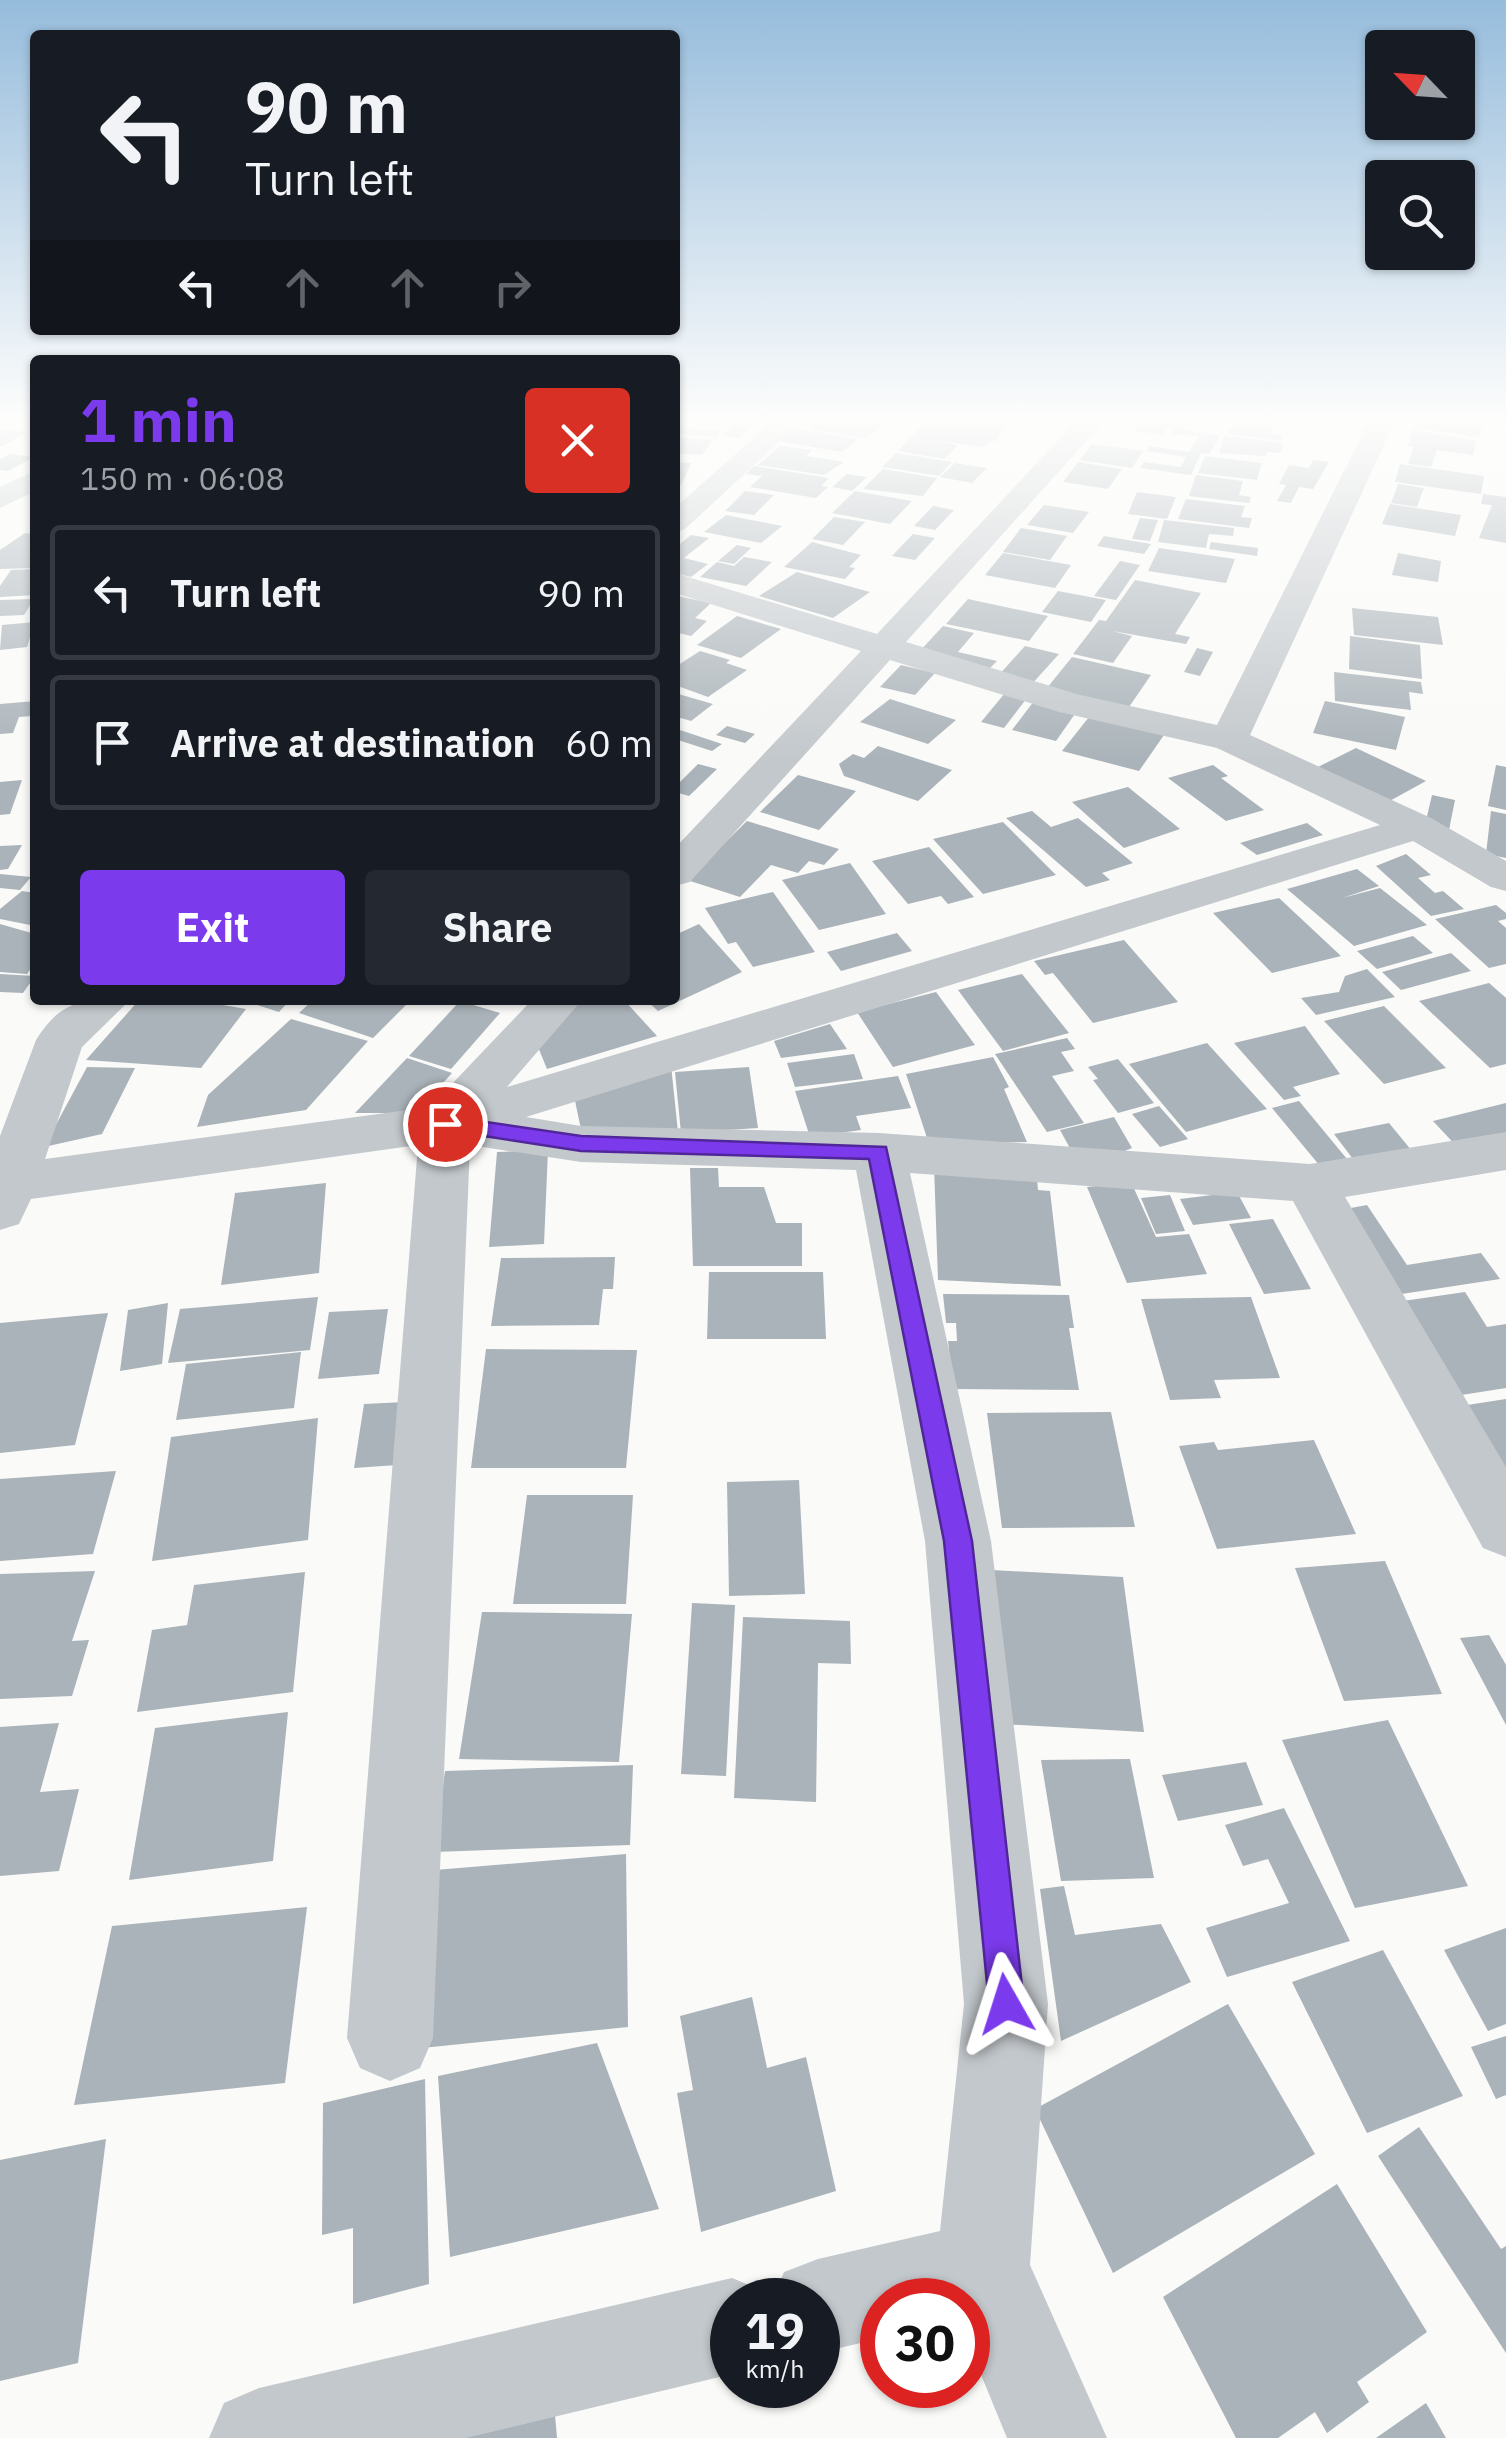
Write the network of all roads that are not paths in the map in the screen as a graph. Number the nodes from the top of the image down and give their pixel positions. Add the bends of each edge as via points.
1 (988, 533) edge
2 (1328, 533) edge
3 (680, 585) edge
4 (882, 648) junction
5 (1229, 738) junction
6 (1417, 828) junction
7 (680, 868) edge
8 (1506, 878) edge
9 (101, 1005) edge
10 (554, 1005) edge
11 (445, 1124) junction
12 (879, 1152) junction
13 (1506, 1152) edge
14 (1310, 1182) junction
15 (4, 1192) edge
16 (1506, 1527) edge
17 (390, 2038) dead end
18 (982, 2268) junction
19 (840, 2301) edge
20 (710, 2331) edge
21 (259, 2438) edge
22 (1057, 2438) edge

1 - 4 street
2 - 5 street
3 - 4 street
4 - 5 street via 1072,704
4 - 7 street
5 - 6 street
6 - 8 street
6 - 11 street
9 - 15 street via 60,1040
10 - 11 street
11 - 12 street via 581,1144
11 - 15 street
11 - 17 street
12 - 14 street
12 - 18 street via 958,1541 1006,2004
13 - 14 street
14 - 16 street
18 - 19 street
18 - 22 street
20 - 21 street

